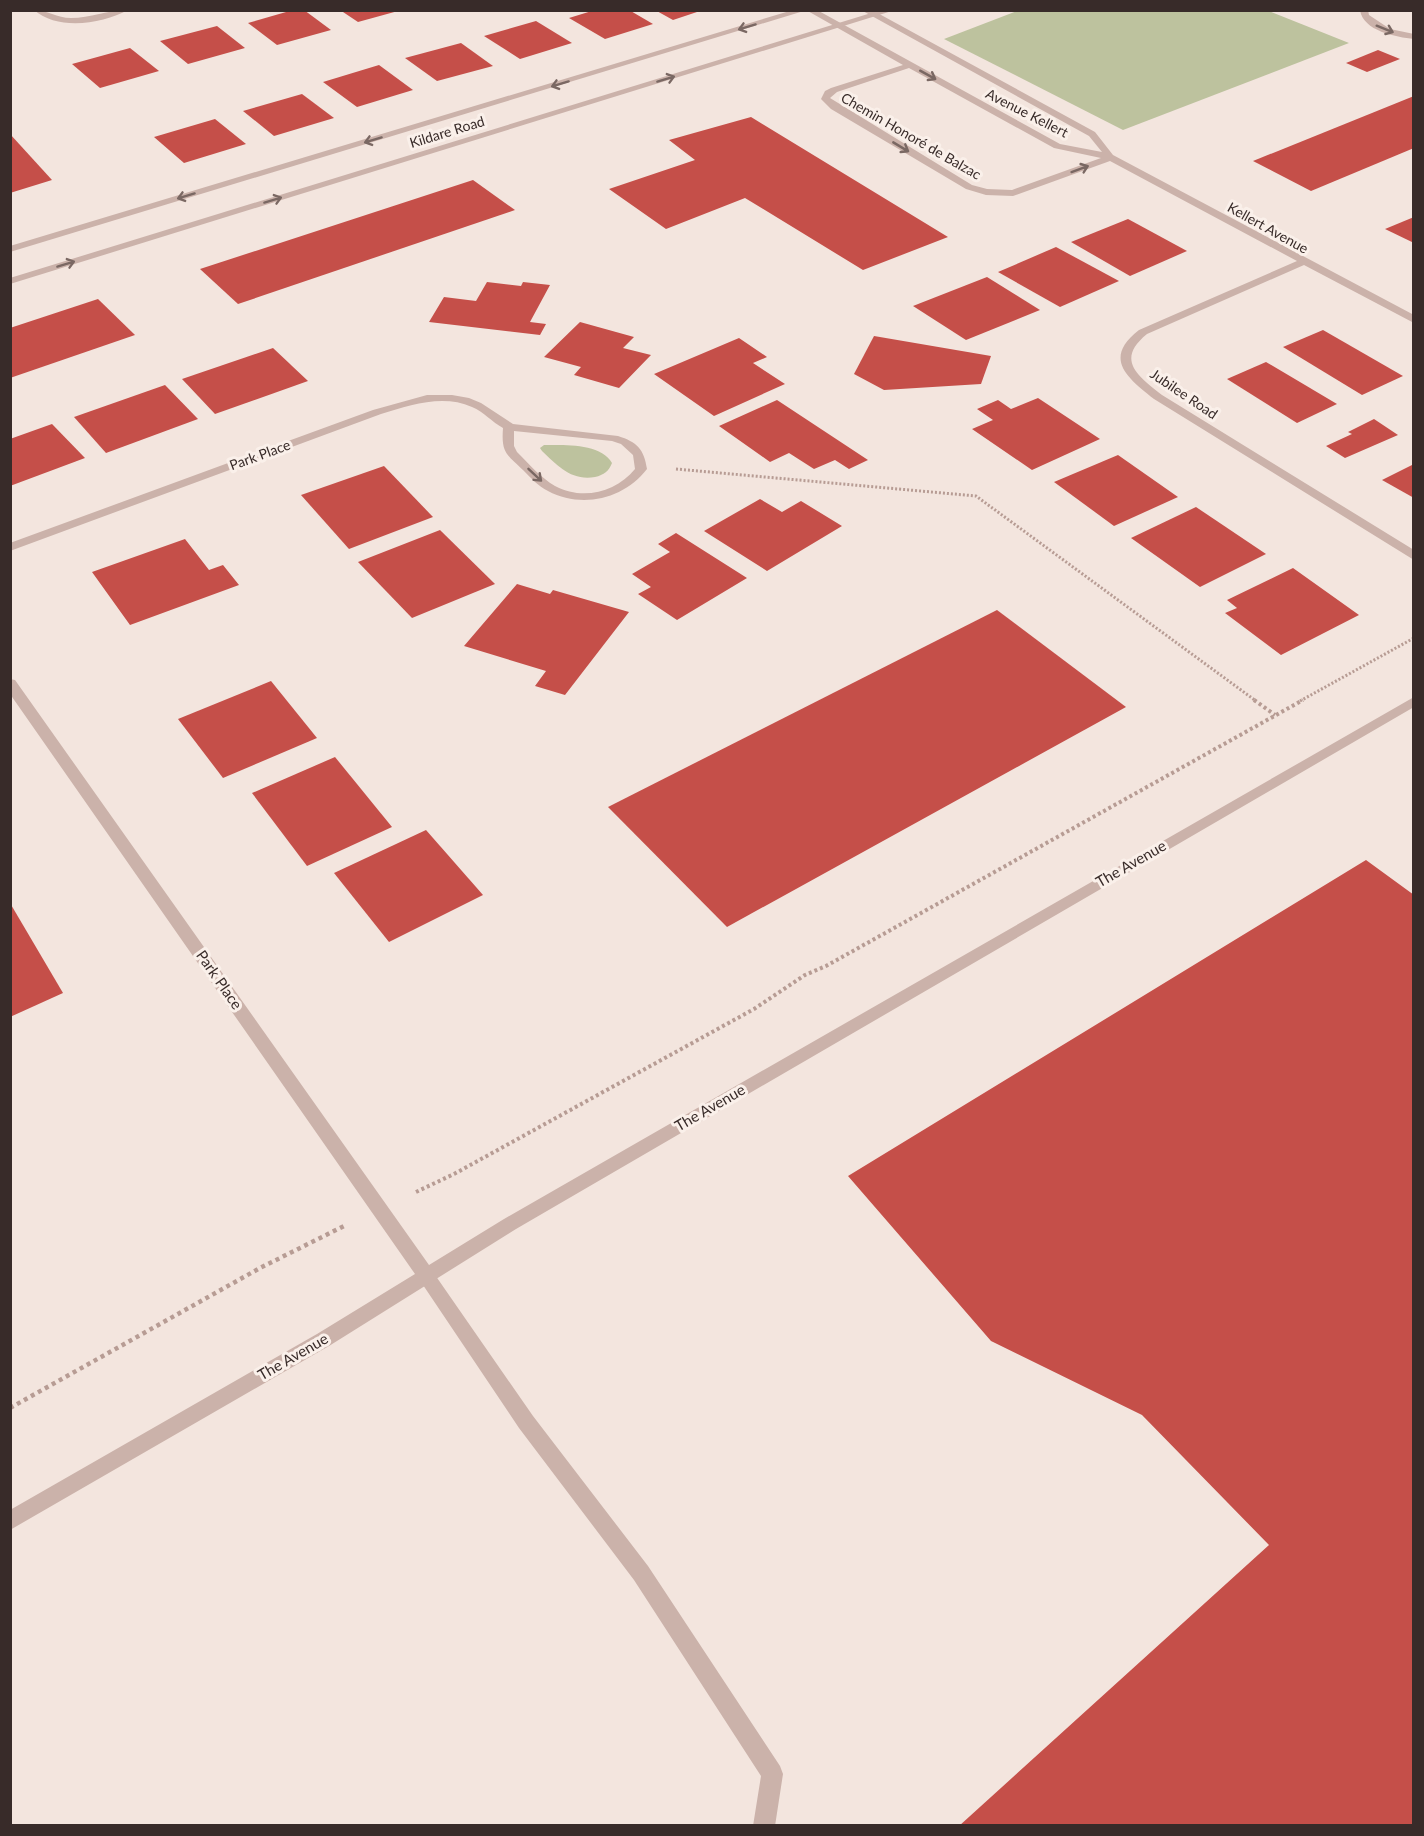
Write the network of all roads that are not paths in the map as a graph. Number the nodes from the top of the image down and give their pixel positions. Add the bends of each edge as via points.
1 (38, 10) edge
2 (124, 10) edge
3 (802, 10) edge
4 (810, 10) edge
5 (865, 10) edge
6 (891, 10) edge
7 (1365, 10) edge
8 (874, 16) junction
9 (840, 26) junction
10 (1413, 37) edge
11 (910, 65) junction
12 (1110, 157) junction
13 (10, 249) edge
14 (1303, 262) junction
15 (10, 281) edge
16 (1413, 320) edge
17 (509, 427) junction
18 (10, 547) edge
19 (1413, 556) edge
20 (10, 684) edge
21 (1413, 701) edge
22 (427, 1277) junction
23 (10, 1521) edge
24 (764, 1826) edge

1 - 2 street via 60,20 85,20
3 -> 13 street, Kildare Road
4 - 9 street, Avenue Kellert
5 - 8 street, Avenue Kellert
6 - 8 street, Kildare Road
7 -> 10 street via 1371,23
8 - 9 street, Kildare Road
8 - 12 street, Avenue Kellert via 1092,134
9 - 11 street, Avenue Kellert
15 -> 9 street, Kildare Road
11 -> 12 street, Avenue Kellert via 1057,146
11 -> 12 street, Chemin Honoré de Balzac via 834,90 825,99 961,183 986,192 1012,193
12 - 14 street, Kellert Avenue
14 - 16 street, Kellert Avenue
14 - 19 street, Jubilee Road via 1143,332 1128,346 1126,364 1131,375 1158,397
17 -> 17 street, Park Place via 508,447 512,454 543,483 562,493 612,493 624,487 641,469 639,454 614,438
17 - 18 street, Park Place via 466,401 420,399
20 - 22 street, Park Place
21 - 22 street, The Avenue via 510,1224
22 - 23 street, The Avenue
22 - 24 street, Park Place via 526,1422 641,1573 772,1774

